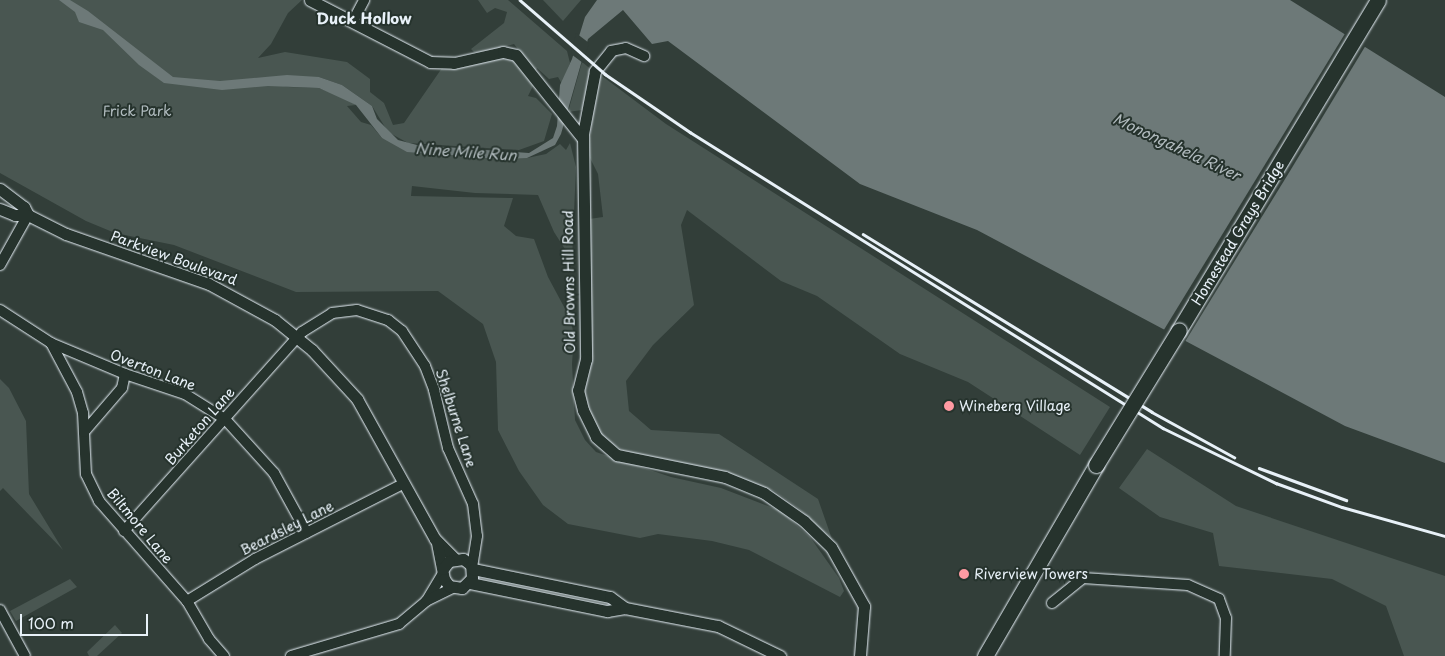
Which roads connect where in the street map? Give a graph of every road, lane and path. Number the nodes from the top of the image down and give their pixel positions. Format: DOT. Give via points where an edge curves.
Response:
graph roads {
  1 [pos="310,0"];
  2 [pos="364,0"];
  3 [pos="1378,0"];
  4 [pos="353,21"];
  5 [pos="611,51"];
  6 [pos="644,56"];
  7 [pos="580,135"];
  8 [pos="0,189"];
  9 [pos="0,209"];
  10 [pos="28,215"];
  11 [pos="0,265"];
  12 [pos="0,310"];
  13 [pos="297,338"];
  14 [pos="51,343"];
  15 [pos="125,374"];
  16 [pos="224,419"];
  17 [pos="84,432"];
  18 [pos="403,484"];
  19 [pos="124,531"];
  20 [pos="307,533"];
  21 [pos="435,539"];
  22 [pos="476,548"];
  23 [pos="458,559"];
  24 [pos="472,568"];
  25 [pos="443,571"];
  26 [pos="470,583"];
  27 [pos="453,588"];
  28 [pos="187,601"];
  29 [pos="426,601"];
  30 [pos="1052,603"];
  31 [pos="625,608"];
  32 [pos="0,610"];
  33 [pos="25,656"];
  34 [pos="224,656"];
  35 [pos="291,656"];
  36 [pos="780,656"];
  37 [pos="860,656"];
  38 [pos="985,656"];
  39 [pos="1225,656"];
  1 -- 4 [label="street"];
  2 -- 4 [label="street"];
  3 -- 38 [label="main road, Homestead Grays Bridge, bridge" via="1096,465"];
  4 -- 7 [label="street" via="430,62 454,63 510,52 523,62"];
  5 -- 6 [label="street, Old Browns Hill Road" via="626,48"];
  5 -- 7 [label="street, Old Browns Hill Road" via="595,71"];
  7 -- 37 [label="street, Old Browns Hill Road" via="586,359 578,390 596,437 617,455 638,462 725,477 764,493 804,520 831,547 864,606"];
  8 -- 10 [label="street, Parkview Boulevard" via="24,207"];
  9 -- 10 [label="street, Parkview Boulevard" via="15,215"];
  10 -- 11 [label="street"];
  10 -- 13 [label="street, Parkview Boulevard" via="110,251 209,284 275,320"];
  12 -- 14 [label="street, Overton Lane"];
  13 -- 16 [label="street, Burketon Lane"];
  13 -- 18 [label="street, Parkview Boulevard" via="357,399 389,452"];
  13 -- 22 [label="street, Shelburne Lane" via="319,318 345,310 371,312 402,331 425,366 448,448 473,504"];
  14 -- 15 [label="street, Overton Lane"];
  14 -- 17 [label="street, Biltmore Lane" via="77,392"];
  15 -- 16 [label="street, Overton Lane" via="185,394"];
  15 -- 17 [label="street" via="122,388"];
  16 -- 19 [label="street, Burketon Lane"];
  16 -- 20 [label="street, Overton Lane" via="274,473"];
  17 -- 19 [label="street, Biltmore Lane" via="86,474 98,502"];
  18 -- 20 [label="street, Beardsley Lane"];
  18 -- 21 [label="street, Parkview Boulevard"];
  19 -- 28 [label="street, Biltmore Lane"];
  20 -- 28 [label="street, Beardsley Lane" via="255,559"];
  21 -- 23 [label="street, Parkview Boulevard"];
  21 -- 25 [label="street, Parkview Boulevard"];
  22 -- 23 [label="street"];
  22 -- 24 [label="street, Shelburne Lane"];
  23 -- 24 [label="street, Parkview Boulevard"];
  23 -- 25 [label="street"];
  24 -- 26 [label="street"];
  24 -- 31 [label="street" via="610,597"];
  25 -- 27 [label="street, Parkview Boulevard" via="446,582"];
  25 -- 29 [label="street"];
  26 -- 27 [label="street" via="462,588"];
  26 -- 31 [label="street" via="607,611"];
  27 -- 29 [label="street"];
  28 -- 34 [label="street, Biltmore Lane" via="209,639"];
  29 -- 35 [label="street" via="399,624"];
  30 -- 39 [label="street" via="1083,578 1188,585 1219,599 1226,618"];
  31 -- 36 [label="street" via="718,626"];
  32 -- 33 [label="street"];
}
